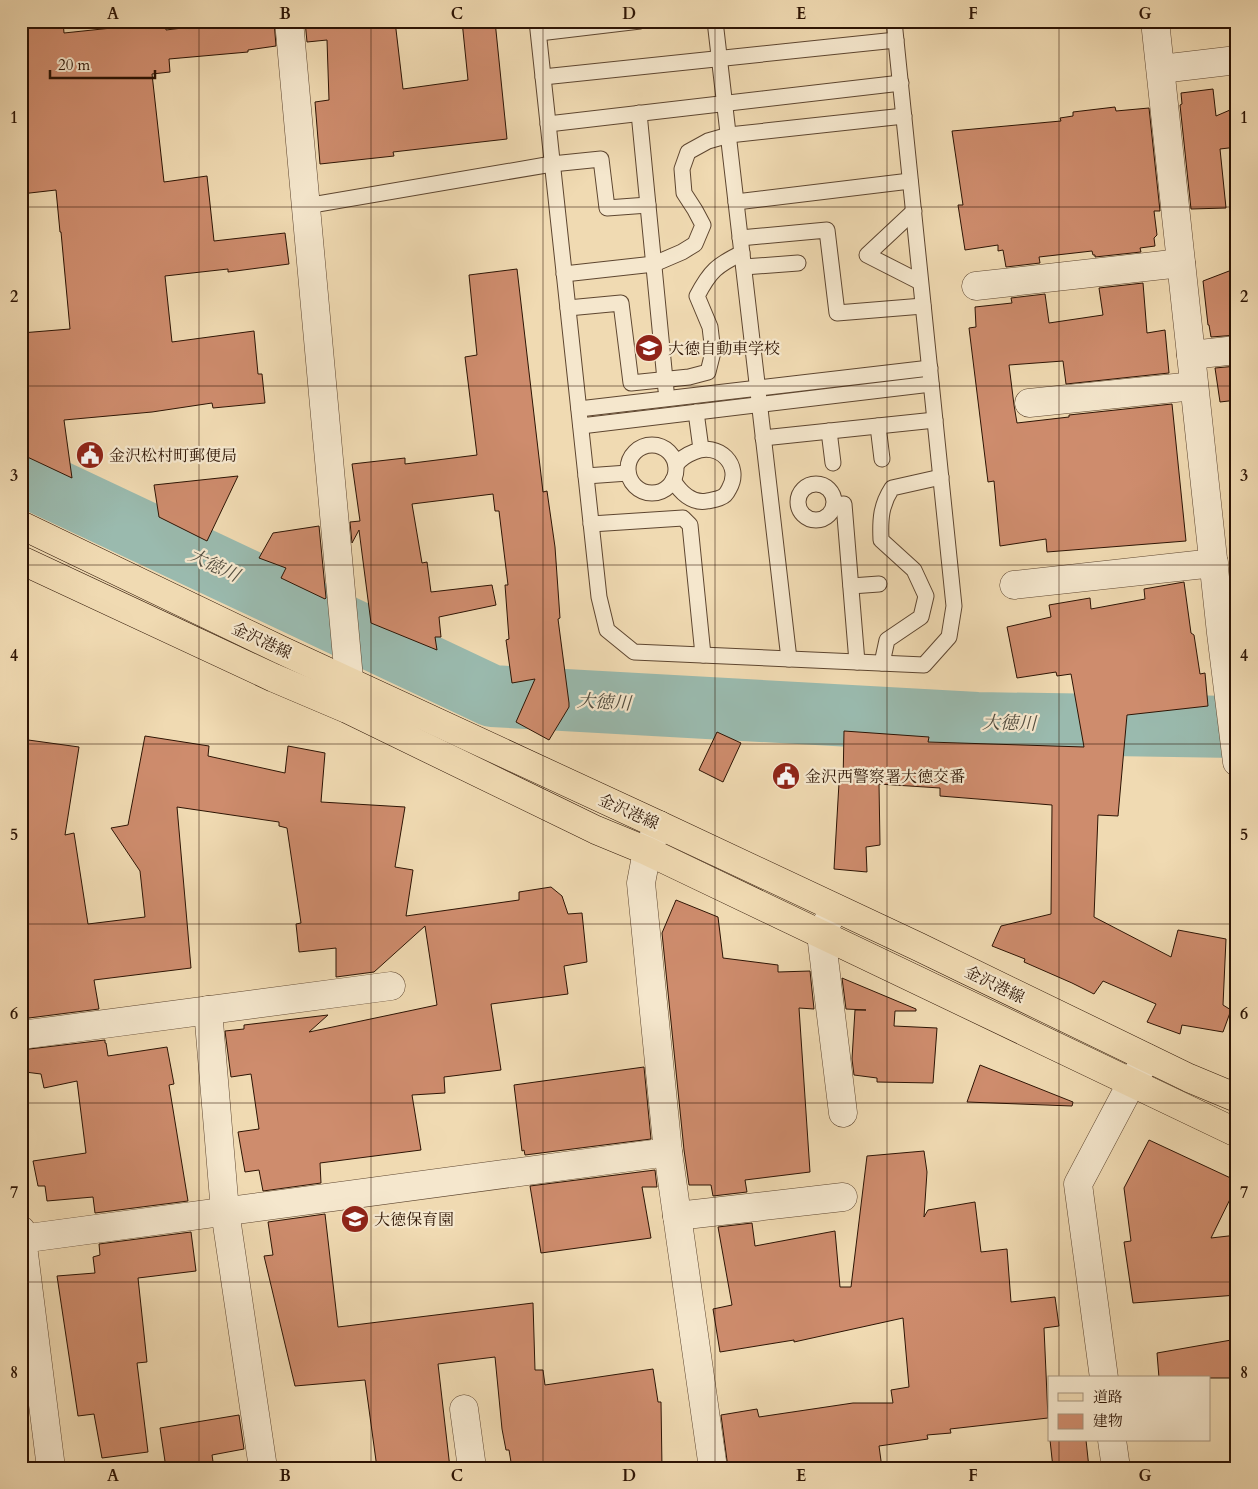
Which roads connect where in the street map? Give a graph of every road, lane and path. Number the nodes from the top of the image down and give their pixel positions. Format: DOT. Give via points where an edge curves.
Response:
graph roads {
  1 [pos="289,21"];
  2 [pos="640,21"];
  3 [pos="716,21"];
  4 [pos="894,21"];
  5 [pos="1156,21"];
  6 [pos="538,27"];
  7 [pos="896,40"];
  8 [pos="719,58"];
  9 [pos="1237,60"];
  10 [pos="1161,69"];
  11 [pos="543,77"];
  12 [pos="901,83"];
  13 [pos="725,104"];
  14 [pos="639,114"];
  15 [pos="904,116"];
  16 [pos="548,124"];
  17 [pos="729,135"];
  18 [pos="552,164"];
  19 [pos="910,181"];
  20 [pos="736,202"];
  21 [pos="648,205"];
  22 [pos="306,206"];
  23 [pos="914,211"];
  24 [pos="742,253"];
  25 [pos="798,263"];
  26 [pos="654,264"];
  27 [pos="1181,264"];
  28 [pos="564,274"];
  29 [pos="920,282"];
  30 [pos="976,286"];
  31 [pos="923,306"];
  32 [pos="568,308"];
  33 [pos="1237,350"];
  34 [pos="1191,355"];
  35 [pos="930,368"];
  36 [pos="665,380"];
  37 [pos="931,384"];
  38 [pos="1194,386"];
  39 [pos="758,388"];
  40 [pos="668,399"];
  41 [pos="1029,403"];
  42 [pos="760,405"];
  43 [pos="579,409"];
  44 [pos="696,412"];
  45 [pos="934,420"];
  46 [pos="581,426"];
  47 [pos="878,426"];
  48 [pos="829,431"];
  49 [pos="763,438"];
  50 [pos="701,449"];
  51 [pos="882,460"];
  52 [pos="833,463"];
  53 [pos="676,465"];
  54 [pos="628,473"];
  55 [pos="586,476"];
  56 [pos="941,477"];
  57 [pos="673,480"];
  58 [pos="701,502"];
  59 [pos="834,505"];
  60 [pos="591,524"];
  61 [pos="21,525"];
  62 [pos="690,525"];
  63 [pos="21,560"];
  64 [pos="1214,563"];
  65 [pos="879,584"];
  66 [pos="851,586"];
  67 [pos="1014,586"];
  68 [pos="703,655"];
  69 [pos="789,659"];
  70 [pos="857,662"];
  71 [pos="882,663"];
  72 [pos="349,680"];
  73 [pos="347,709"];
  74 [pos="1236,754"];
  75 [pos="659,825"];
  76 [pos="647,851"];
  77 [pos="835,908"];
  78 [pos="821,934"];
  79 [pos="391,986"];
  80 [pos="208,1010"];
  81 [pos="21,1035"];
  82 [pos="1148,1058"];
  83 [pos="1132,1082"];
  84 [pos="1237,1098"];
  85 [pos="843,1113"];
  86 [pos="1237,1133"];
  87 [pos="668,1152"];
  88 [pos="842,1197"];
  89 [pos="225,1211"];
  90 [pos="677,1216"];
  91 [pos="22,1236"];
  92 [pos="1104,1376"];
  93 [pos="464,1409"];
  94 [pos="1112,1442"];
  95 [pos="51,1468"];
  96 [pos="263,1468"];
  97 [pos="472,1468"];
  98 [pos="712,1468"];
  99 [pos="1116,1468"];
  1 -- 22 [label="street"];
  2 -- 6 [label="lane"];
  3 -- 8 [label="lane"];
  4 -- 7 [label="lane"];
  5 -- 10 [label="street"];
  6 -- 11 [label="lane"];
  7 -- 8 [label="lane"];
  7 -- 12 [label="lane"];
  8 -- 11 [label="lane"];
  8 -- 13 [label="lane"];
  9 -- 10 [label="street"];
  10 -- 27 [label="street"];
  11 -- 16 [label="lane"];
  12 -- 13 [label="lane"];
  12 -- 15 [label="lane"];
  13 -- 14 [label="lane"];
  13 -- 17 [label="lane"];
  14 -- 16 [label="lane"];
  14 -- 21 [label="lane"];
  15 -- 17 [label="lane"];
  15 -- 19 [label="lane"];
  16 -- 18 [label="lane"];
  17 -- 20 [label="lane"];
  17 -- 26 [label="lane" via="708,141 688,152 682,169 684,193 703,225 695,244"];
  18 -- 21 [label="lane" via="601,158 607,208"];
  18 -- 22 [label="lane"];
  18 -- 28 [label="lane"];
  19 -- 20 [label="lane"];
  19 -- 23 [label="lane"];
  20 -- 24 [label="lane"];
  21 -- 26 [label="lane"];
  22 -- 72 [label="street"];
  23 -- 29 [label="lane"];
  23 -- 29 [label="lane" via="867,255"];
  24 -- 25 [label="lane"];
  24 -- 31 [label="lane" via="827,230 837,313"];
  24 -- 36 [label="lane" via="723,262 706,278 696,296 710,327 713,352 708,372"];
  24 -- 39 [label="lane"];
  26 -- 28 [label="lane"];
  26 -- 36 [label="lane"];
  27 -- 30 [label="street"];
  27 -- 34 [label="street"];
  28 -- 32 [label="lane"];
  29 -- 31 [label="lane"];
  31 -- 35 [label="lane"];
  32 -- 36 [label="lane" via="621,303 631,383"];
  32 -- 43 [label="lane"];
  33 -- 34 [label="street"];
  34 -- 38 [label="street"];
  35 -- 37 [label="lane"];
  35 -- 39 [label="lane"];
  36 -- 40 [label="lane"];
  37 -- 42 [label="lane"];
  37 -- 45 [label="lane"];
  38 -- 41 [label="street"];
  38 -- 64 [label="street"];
  39 -- 40 [label="lane"];
  39 -- 42 [label="lane"];
  40 -- 43 [label="lane"];
  42 -- 44 [label="lane"];
  42 -- 49 [label="lane"];
  43 -- 46 [label="lane"];
  44 -- 46 [label="lane"];
  44 -- 50 [label="lane"];
  45 -- 47 [label="lane"];
  45 -- 56 [label="lane"];
  46 -- 55 [label="lane"];
  47 -- 48 [label="lane"];
  47 -- 51 [label="lane"];
  48 -- 49 [label="lane"];
  48 -- 52 [label="lane"];
  49 -- 69 [label="lane"];
  50 -- 53 [label="lane" via="682,457"];
  50 -- 58 [label="lane" via="722,453 732,466 733,481 725,496"];
  53 -- 54 [label="lane" via="662,447 645,445 632,454"];
  53 -- 57 [label="lane"];
  54 -- 55 [label="lane"];
  54 -- 57 [label="lane" via="632,484 646,493 662,491"];
  55 -- 60 [label="lane"];
  56 -- 71 [label="lane" via="954,606 950,637 924,665"];
  56 -- 71 [label="lane" via="892,488 884,500 881,540 914,570 926,596 922,617 887,640"];
  57 -- 58 [label="lane" via="686,496"];
  58 -- 62 [label="lane" via="699,515"];
  59 -- 66 [label="lane" via="844,504"];
  60 -- 62 [label="lane" via="683,518"];
  60 -- 68 [label="lane" via="599,597 607,630 634,652"];
  61 -- 72 [label="main road, 金沢港線"];
  62 -- 68 [label="lane"];
  63 -- 73 [label="main road, 金沢港線"];
  64 -- 67 [label="street"];
  64 -- 74 [label="street"];
  65 -- 66 [label="lane"];
  66 -- 70 [label="lane"];
  68 -- 69 [label="lane"];
  69 -- 70 [label="lane"];
  70 -- 71 [label="lane"];
  72 -- 73 [label="street"];
  72 -- 75 [label="main road, 金沢港線"];
  73 -- 76 [label="main road, 金沢港線" via="596,830"];
  75 -- 76 [label="street"];
  75 -- 77 [label="main road, 金沢港線"];
  76 -- 78 [label="main road, 金沢港線"];
  76 -- 87 [label="street" via="641,883"];
  77 -- 78 [label="street"];
  77 -- 82 [label="main road, 金沢港線"];
  78 -- 83 [label="main road, 金沢港線"];
  78 -- 85 [label="street"];
  79 -- 80 [label="street"];
  80 -- 81 [label="street"];
  80 -- 89 [label="street"];
  82 -- 83 [label="street"];
  82 -- 84 [label="main road, 金沢港線"];
  83 -- 86 [label="main road, 金沢港線"];
  83 -- 92 [label="street" via="1078,1184"];
  87 -- 89 [label="street"];
  87 -- 90 [label="street"];
  88 -- 90 [label="street"];
  89 -- 91 [label="street"];
  89 -- 96 [label="street"];
  90 -- 98 [label="street"];
  91 -- 95 [label="street"];
  93 -- 97 [label="street"];
  94 -- 99 [label="street"];
}
